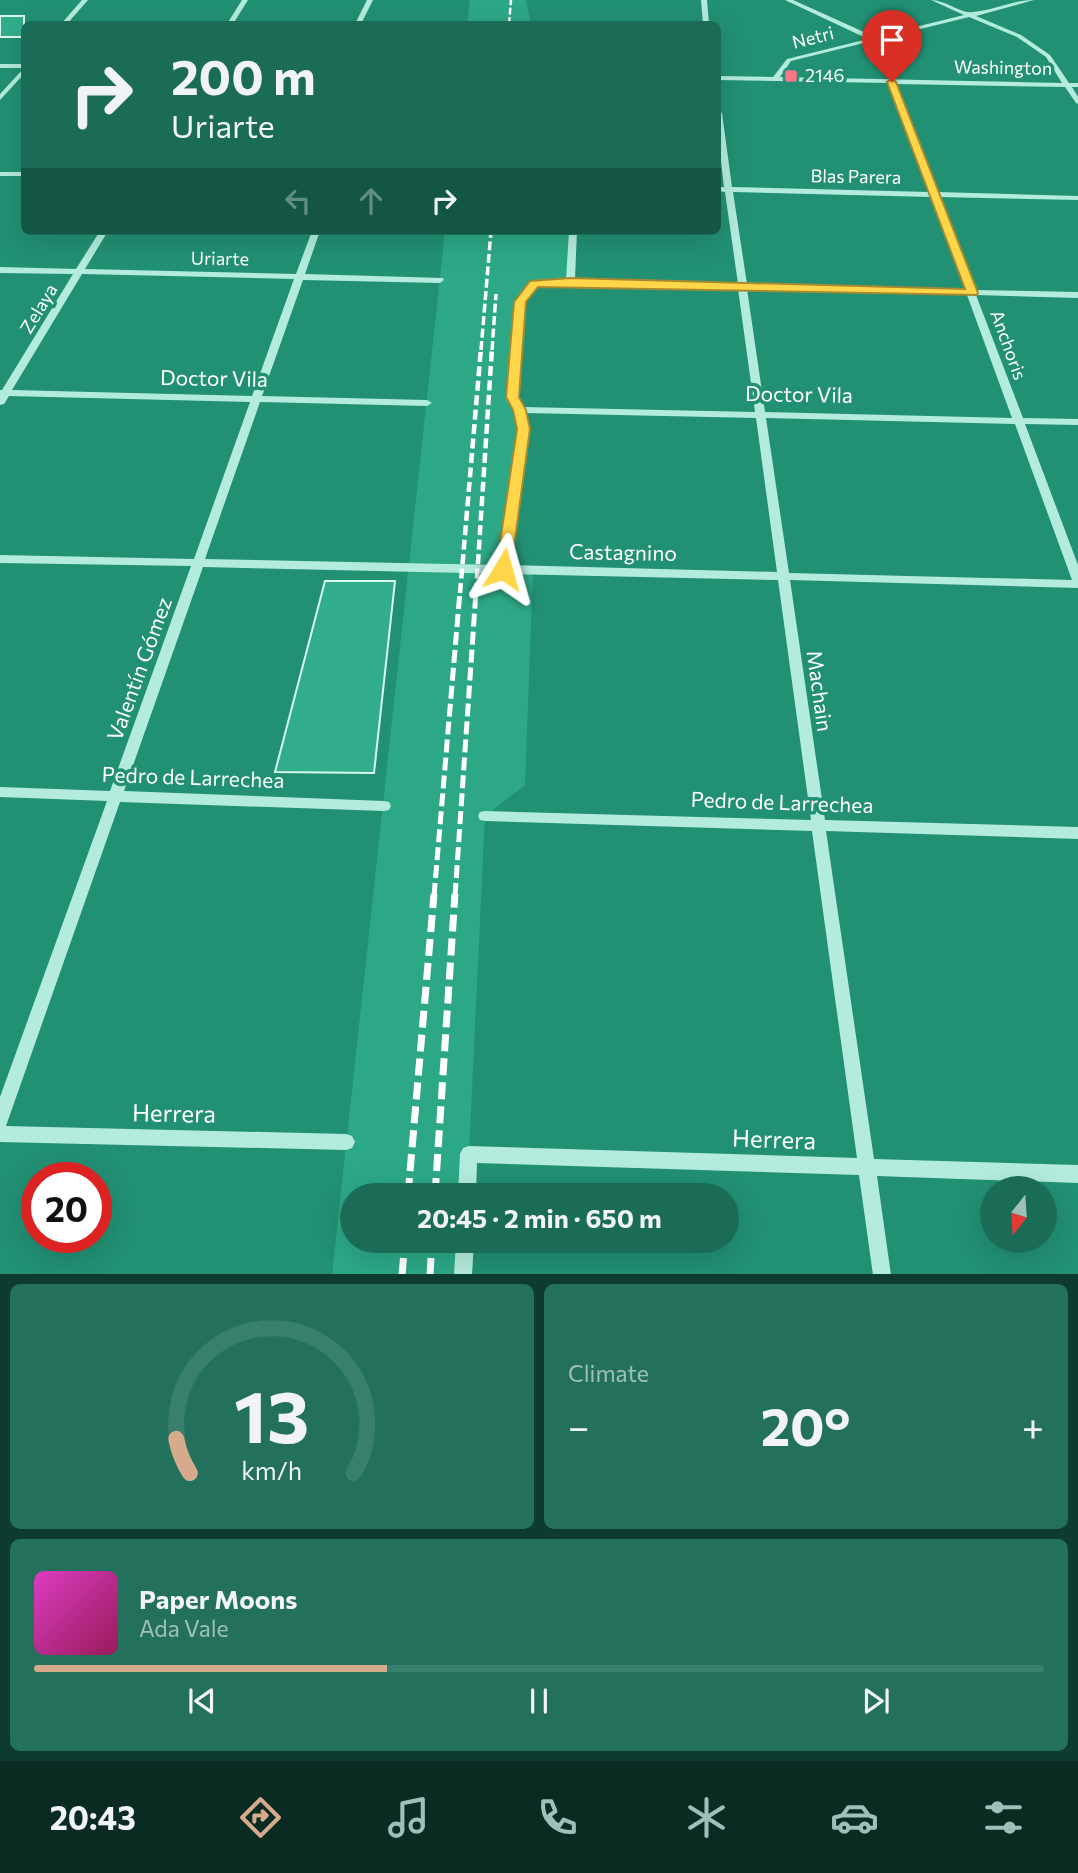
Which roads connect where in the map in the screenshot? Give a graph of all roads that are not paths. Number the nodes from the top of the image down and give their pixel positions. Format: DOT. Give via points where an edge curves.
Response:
graph roads {
  1 [pos="85,0"];
  2 [pos="245,0"];
  3 [pos="370,0"];
  4 [pos="704,0"];
  5 [pos="788,0"];
  6 [pos="934,0"];
  7 [pos="1031,0"];
  8 [pos="970,15"];
  9 [pos="67,21"];
  10 [pos="232,21"];
  11 [pos="360,21"];
  12 [pos="706,21"];
  13 [pos="873,39"];
  14 [pos="0,66"];
  15 [pos="21,68"];
  16 [pos="21,72"];
  17 [pos="721,78"];
  18 [pos="775,79"];
  19 [pos="892,82"];
  20 [pos="1068,85"];
  21 [pos="1078,85"];
  22 [pos="0,98"];
  23 [pos="1078,103"];
  24 [pos="721,159"];
  25 [pos="0,174"];
  26 [pos="21,174"];
  27 [pos="723,189"];
  28 [pos="935,194"];
  29 [pos="1078,198"];
  30 [pos="102,235"];
  31 [pos="315,235"];
  32 [pos="573,235"];
  33 [pos="0,270"];
  34 [pos="80,272"];
  35 [pos="300,277"];
  36 [pos="440,280"];
  37 [pos="570,282"];
  38 [pos="743,287"];
  39 [pos="973,293"];
  40 [pos="1078,295"];
  41 [pos="2,396"];
  42 [pos="256,399"];
  43 [pos="426,403"];
  44 [pos="520,410"];
  45 [pos="761,413"];
  46 [pos="1019,420"];
  47 [pos="1078,422"];
  48 [pos="0,559"];
  49 [pos="198,564"];
  50 [pos="503,569"];
  51 [pos="783,575"];
  52 [pos="1078,582"];
  53 [pos="0,792"];
  54 [pos="115,796"];
  55 [pos="384,806"];
  56 [pos="485,816"];
  57 [pos="819,825"];
  58 [pos="1078,833"];
  59 [pos="0,1121"];
  60 [pos="0,1134"];
  61 [pos="346,1142"];
  62 [pos="867,1168"];
  63 [pos="1078,1174"];
  64 [pos="468,1183"];
  65 [pos="464,1253"];
  66 [pos="463,1274"];
  67 [pos="882,1274"];
  1 -- 9 [label="street"];
  2 -- 10 [label="street"];
  3 -- 11 [label="street"];
  4 -- 12 [label="street"];
  5 -- 13 [label="street"];
  6 -- 8 [label="street"];
  7 -- 8 [label="street, Netri"];
  8 -- 13 [label="street, Netri"];
  8 -- 20 [label="street" via="1019,36 1048,56"];
  13 -- 18 [label="street, Netri" via="789,60"];
  14 -- 15 [label="street"];
  16 -- 22 [label="street"];
  17 -- 18 [label="street, Washington"];
  18 -- 19 [label="street, Washington"];
  19 -- 20 [label="street, Washington"];
  19 -- 28 [label="street, Anchoris"];
  20 -- 21 [label="street, Washington"];
  20 -- 23 [label="street"];
  24 -- 27 [label="street, Machain"];
  25 -- 26 [label="street"];
  27 -- 28 [label="street, Blas Parera"];
  27 -- 38 [label="street, Machain"];
  28 -- 29 [label="street, Blas Parera"];
  28 -- 39 [label="street, Anchoris"];
  30 -- 34 [label="street, Zelaya"];
  31 -- 35 [label="street, Valentín Gómez"];
  32 -- 37 [label="street"];
  33 -- 34 [label="street, Uriarte"];
  34 -- 35 [label="street, Uriarte"];
  34 -- 41 [label="street, Zelaya"];
  35 -- 36 [label="street, Uriarte"];
  35 -- 42 [label="street, Valentín Gómez"];
  37 -- 38 [label="street"];
  37 -- 44 [label="street" via="534,283 520,302 512,397"];
  38 -- 39 [label="street"];
  38 -- 45 [label="street, Machain"];
  39 -- 40 [label="street"];
  39 -- 46 [label="street, Anchoris"];
  41 -- 42 [label="street, Doctor Vila"];
  42 -- 43 [label="street, Doctor Vila"];
  42 -- 49 [label="street, Valentín Gómez"];
  44 -- 45 [label="street, Doctor Vila"];
  44 -- 50 [label="street" via="523,429"];
  45 -- 46 [label="street, Doctor Vila"];
  45 -- 51 [label="street, Machain"];
  46 -- 47 [label="street, Doctor Vila"];
  46 -- 52 [label="street, Anchoris"];
  48 -- 49 [label="street, Castagnino"];
  49 -- 50 [label="street, Castagnino"];
  49 -- 54 [label="street, Valentín Gómez"];
  50 -- 51 [label="street, Castagnino"];
  51 -- 52 [label="street, Castagnino"];
  51 -- 57 [label="street, Machain"];
  53 -- 54 [label="street, Pedro de Larrechea"];
  54 -- 55 [label="street, Pedro de Larrechea"];
  54 -- 59 [label="street, Valentín Gómez"];
  56 -- 57 [label="street, Pedro de Larrechea"];
  57 -- 58 [label="street, Pedro de Larrechea"];
  57 -- 62 [label="street, Machain"];
  60 -- 61 [label="street, Herrera"];
  62 -- 63 [label="street, Herrera"];
  62 -- 64 [label="street, Herrera" via="469,1154"];
  62 -- 67 [label="street, Machain"];
  65 -- 66 [label="street"];
}
